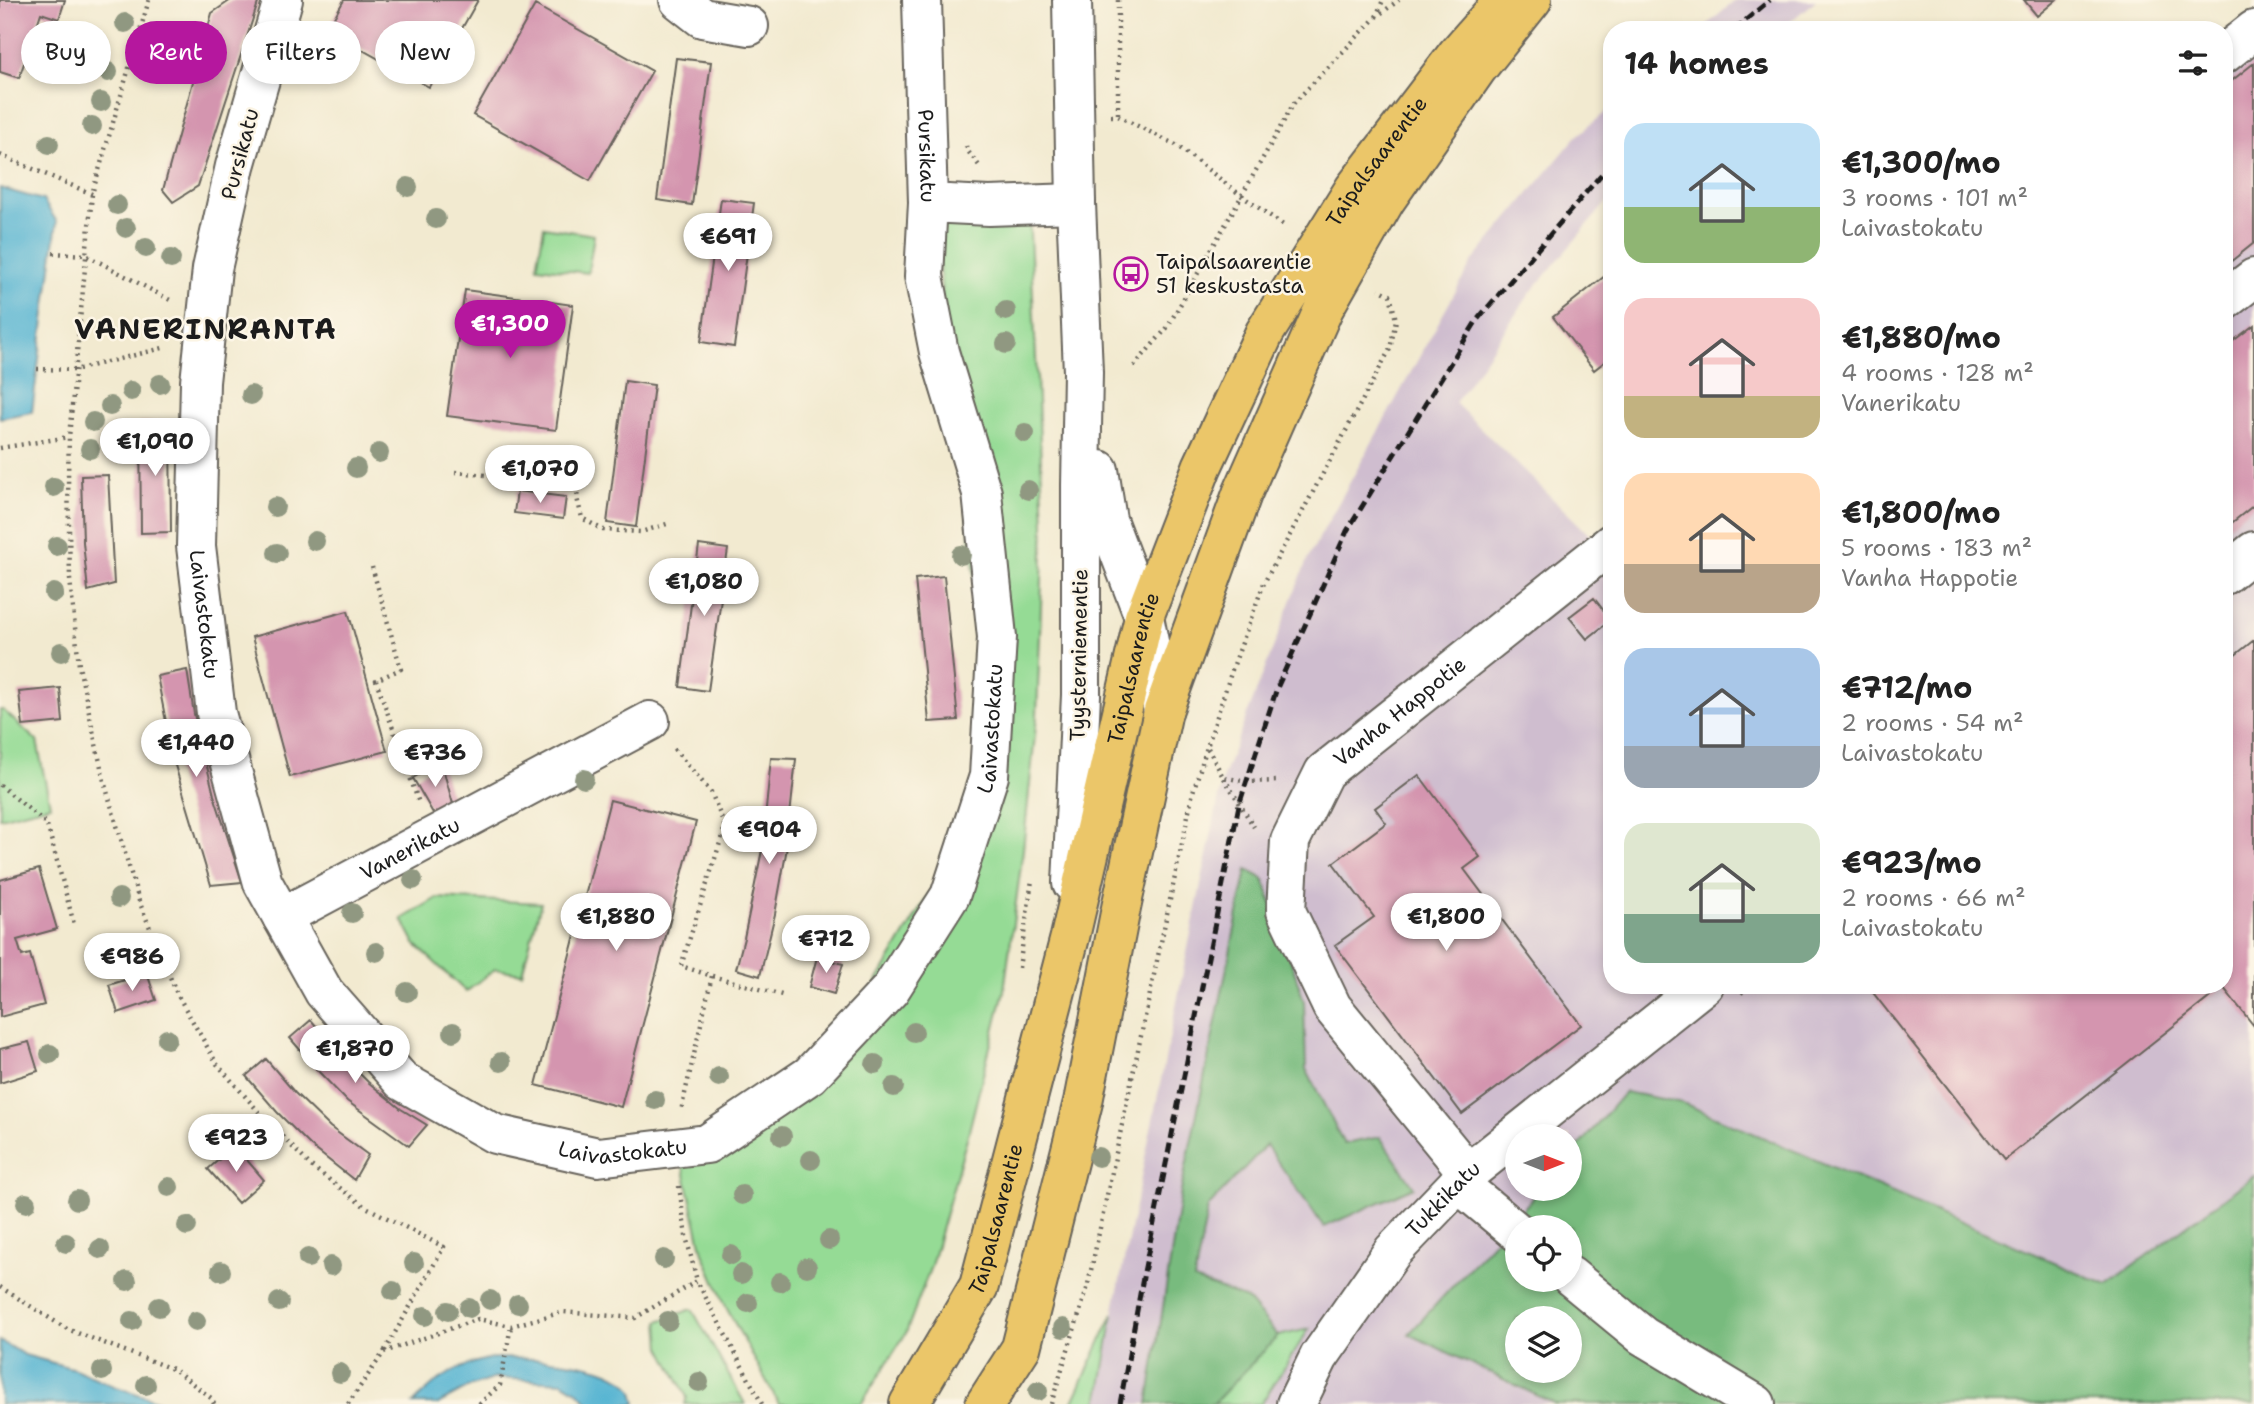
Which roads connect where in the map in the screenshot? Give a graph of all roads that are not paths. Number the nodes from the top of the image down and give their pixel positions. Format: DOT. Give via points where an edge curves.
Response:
graph roads {
  1 [pos="283,0"];
  2 [pos="679,0"];
  3 [pos="922,0"];
  4 [pos="1072,0"];
  5 [pos="1504,0"];
  6 [pos="1532,0"];
  7 [pos="749,26"];
  8 [pos="2254,30"];
  9 [pos="2233,47"];
  10 [pos="928,203"];
  11 [pos="1076,203"];
  12 [pos="212,269"];
  13 [pos="2254,278"];
  14 [pos="2233,294"];
  15 [pos="1083,372"];
  16 [pos="1603,550"];
  17 [pos="2254,551"];
  18 [pos="2233,568"];
  19 [pos="1144,617"];
  20 [pos="1163,711"];
  21 [pos="650,720"];
  22 [pos="282,917"];
  23 [pos="1070,937"];
  24 [pos="1693,994"];
  25 [pos="1463,1178"];
  26 [pos="1505,1220"];
  27 [pos="1582,1286"];
  28 [pos="909,1404"];
  29 [pos="985,1404"];
  30 [pos="1296,1404"];
  31 [pos="1756,1404"];
  1 -- 12 [label="street, Pursikatu" via="235,166"];
  2 -- 7 [label="street" via="702,18"];
  3 -- 10 [label="street, Pursikatu"];
  4 -- 11 [label="street, Tyysterniementie"];
  5 -- 19 [label="main road, Taipalsaarentie" via="1354,189 1265,332 1202,467"];
  6 -- 20 [label="main road, Taipalsaarentie" via="1477,69 1385,201 1324,307 1242,494"];
  8 -- 9 [label="street"];
  10 -- 11 [label="street, Pursikatu"];
  10 -- 22 [label="street, Laivastokatu" via="924,276 939,352 982,493 997,637 989,776 950,896 890,990 810,1075 707,1144 678,1134 598,1157 495,1134 402,1081 324,992"];
  11 -- 15 [label="street, Tyysterniementie"];
  12 -- 22 [label="street, Laivastokatu" via="200,382 196,546 216,713 263,883"];
  13 -- 14 [label="street"];
  15 -- 19 [label="street, Tyysterniementie" via="1107,520"];
  15 -- 23 [label="street, Tyysterniementie" via="1081,695"];
  16 -- 25 [label="street, Vanha Happotie" via="1324,772 1290,842 1286,911 1332,1007"];
  17 -- 18 [label="street"];
  19 -- 20 [label="street, Tyysterniementie"];
  19 -- 23 [label="main road, Taipalsaarentie"];
  20 -- 29 [label="main road, Taipalsaarentie" via="1083,1102 1021,1349"];
  21 -- 22 [label="street, Vanerikatu"];
  23 -- 28 [label="main road, Taipalsaarentie" via="979,1286"];
  24 -- 25 [label="street, Tukkikatu"];
  25 -- 26 [label="street, Vanha Happotie"];
  25 -- 30 [label="street, Tukkikatu" via="1393,1251 1319,1357"];
  27 -- 31 [label="street" via="1643,1336"];
}
